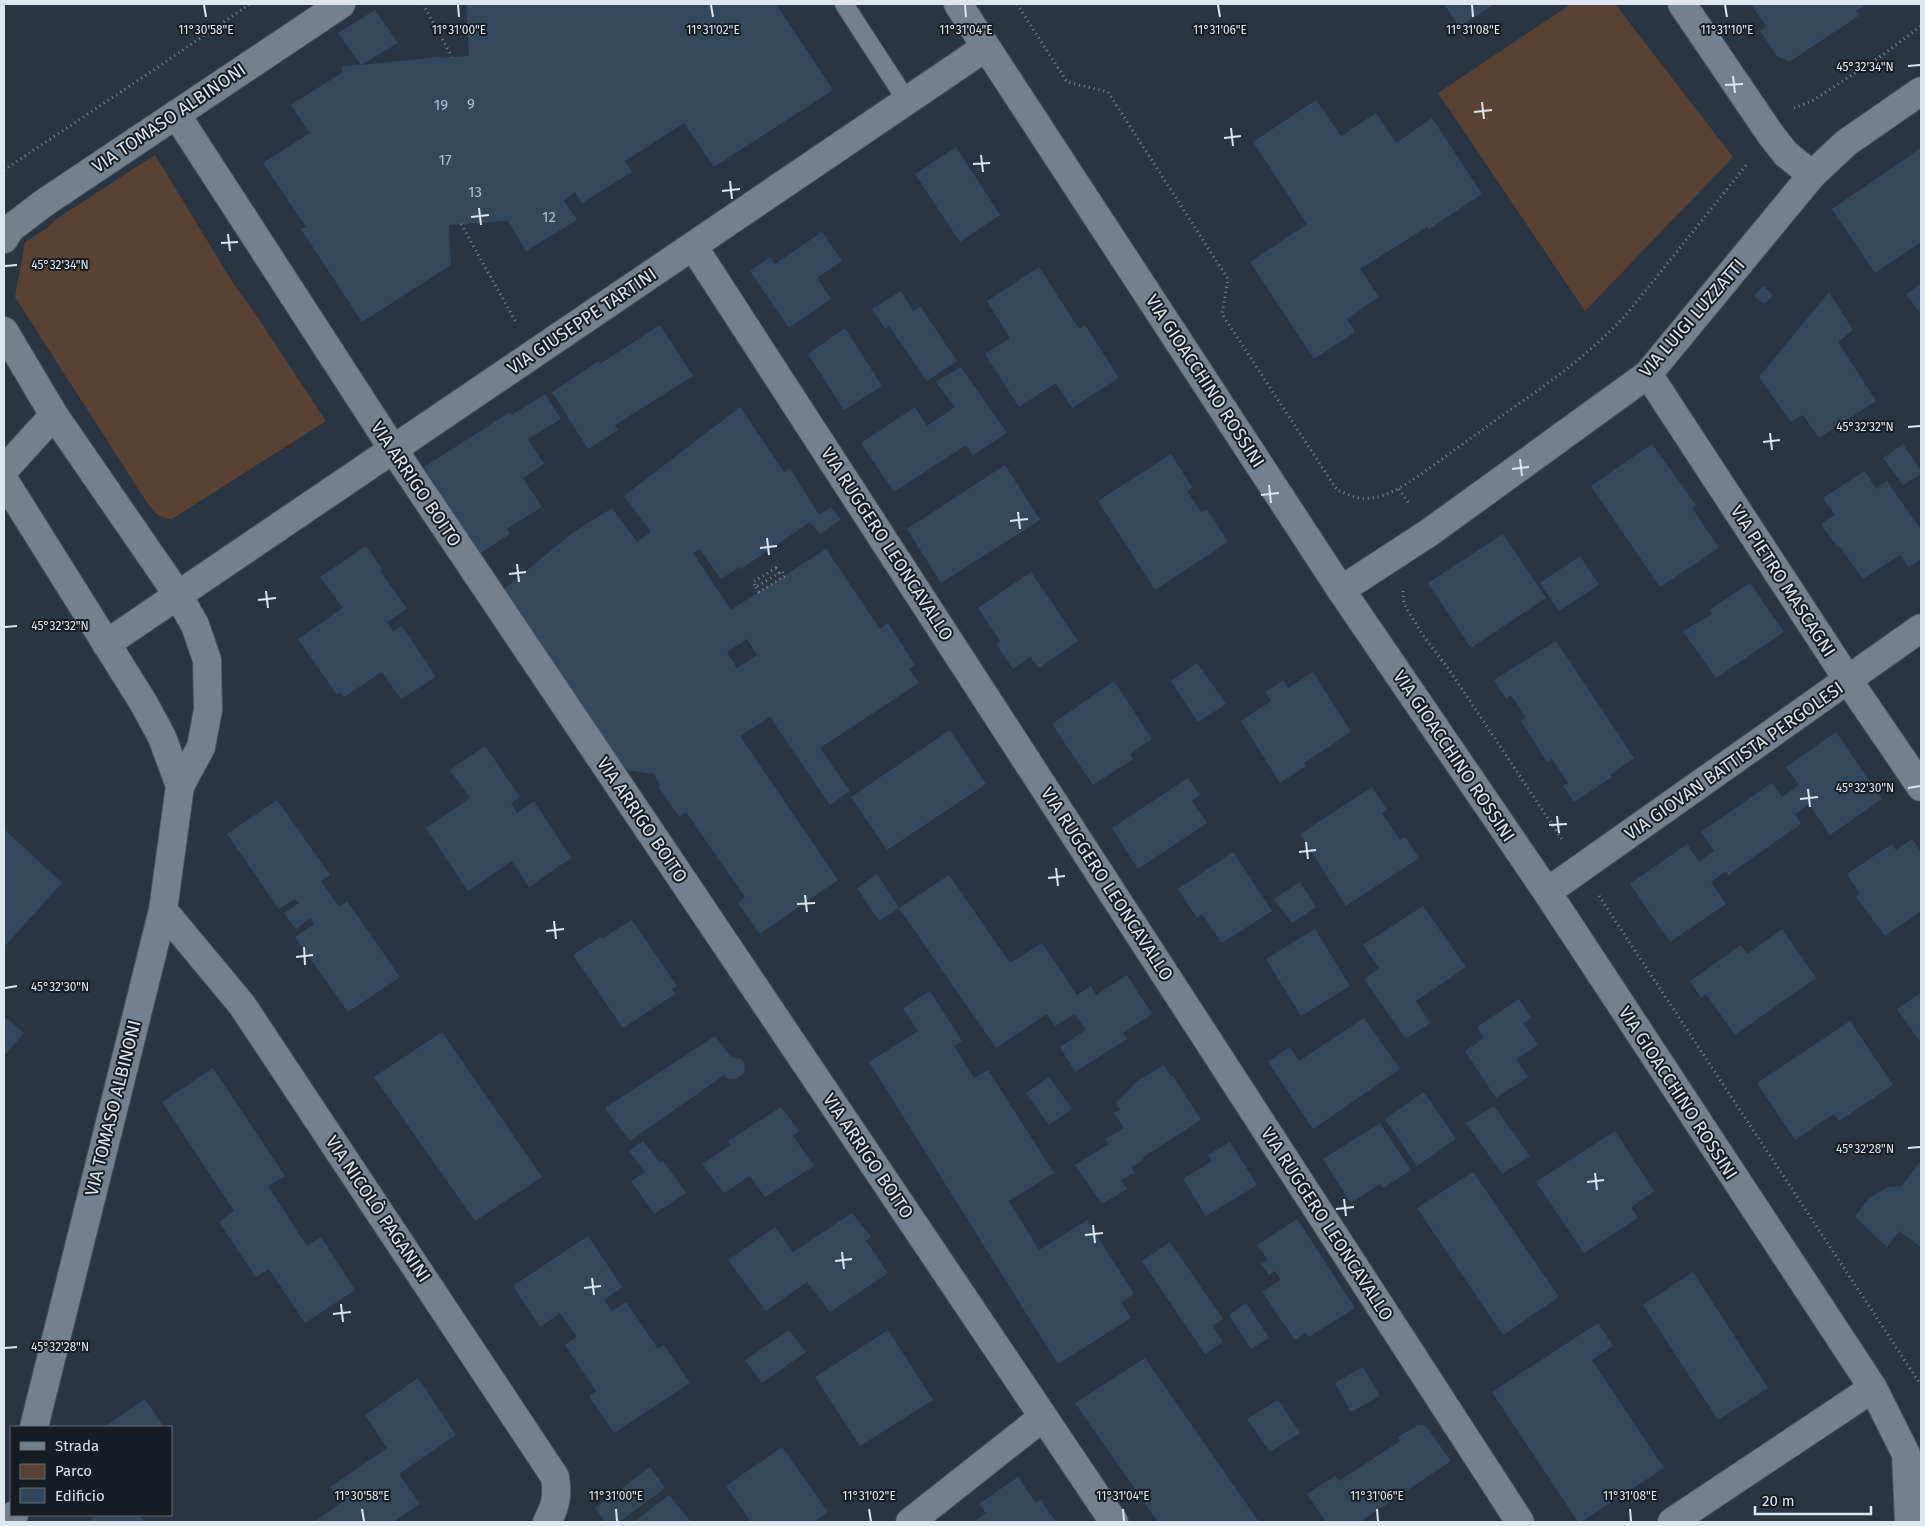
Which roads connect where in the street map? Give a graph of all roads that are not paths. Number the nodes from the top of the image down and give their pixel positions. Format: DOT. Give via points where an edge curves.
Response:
graph roads {
  1 [pos="341,4"];
  2 [pos="844,4"];
  3 [pos="958,4"];
  4 [pos="1682,4"];
  5 [pos="986,47"];
  6 [pos="1921,91"];
  7 [pos="907,101"];
  8 [pos="176,114"];
  9 [pos="1812,175"];
  10 [pos="4,239"];
  11 [pos="693,246"];
  12 [pos="4,331"];
  13 [pos="1648,374"];
  14 [pos="54,415"];
  15 [pos="393,449"];
  16 [pos="4,470"];
  17 [pos="4,480"];
  18 [pos="1341,590"];
  19 [pos="178,595"];
  20 [pos="1921,628"];
  21 [pos="106,644"];
  22 [pos="1848,680"];
  23 [pos="180,786"];
  24 [pos="1921,786"];
  25 [pos="1547,892"];
  26 [pos="163,910"];
  27 [pos="1873,1388"];
  28 [pos="1043,1417"];
  29 [pos="34,1426"];
  30 [pos="547,1522"];
  31 [pos="910,1522"];
  32 [pos="1114,1522"];
  33 [pos="1520,1522"];
  34 [pos="1672,1522"];
  35 [pos="1909,1522"];
  1 -- 8 [label="street, VIA TOMASO ALBINONI"];
  2 -- 7 [label="lane"];
  3 -- 5 [label="street, VIA GIOACCHINO ROSSINI"];
  4 -- 9 [label="street" via="1771,135 1786,154"];
  5 -- 7 [label="street, VIA GIUSEPPE TARTINI"];
  5 -- 18 [label="street, VIA GIOACCHINO ROSSINI"];
  6 -- 9 [label="street, VIA LUIGI LUZZATTI" via="1846,143"];
  7 -- 11 [label="street, VIA GIUSEPPE TARTINI"];
  8 -- 10 [label="street, VIA TOMASO ALBINONI" via="44,203 11,228"];
  8 -- 15 [label="street, VIA ARRIGO BOITO"];
  9 -- 13 [label="street, VIA LUIGI LUZZATTI"];
  11 -- 15 [label="street, VIA GIUSEPPE TARTINI"];
  11 -- 33 [label="street, VIA RUGGERO LEONCAVALLO"];
  12 -- 14 [label="street, VIA TOMASO ALBINONI"];
  13 -- 18 [label="street, VIA LUIGI LUZZATTI" via="1430,532"];
  13 -- 22 [label="street, VIA PIETRO MASCAGNI"];
  14 -- 16 [label="street"];
  14 -- 19 [label="street, VIA TOMASO ALBINONI"];
  15 -- 19 [label="street, VIA GIUSEPPE TARTINI"];
  15 -- 28 [label="street, VIA ARRIGO BOITO"];
  17 -- 21 [label="street, VIA TOMASO ALBINONI"];
  18 -- 25 [label="street, VIA GIOACCHINO ROSSINI"];
  19 -- 21 [label="street"];
  19 -- 23 [label="street, VIA TOMASO ALBINONI" via="195,625 208,660 208,710 201,747"];
  20 -- 22 [label="street, VIA GIOVAN BATTISTA PERGOLESI"];
  21 -- 23 [label="street, VIA TOMASO ALBINONI" via="162,737"];
  22 -- 24 [label="street, VIA PIETRO MASCAGNI"];
  22 -- 25 [label="street, VIA GIOVAN BATTISTA PERGOLESI"];
  23 -- 26 [label="street, VIA TOMASO ALBINONI"];
  25 -- 27 [label="street, VIA GIOACCHINO ROSSINI"];
  26 -- 29 [label="street, VIA TOMASO ALBINONI"];
  26 -- 30 [label="street, VIA NICOLÒ PAGANINI" via="242,1005 555,1477 558,1493"];
  27 -- 34 [label="street"];
  27 -- 35 [label="street, VIA GIOACCHINO ROSSINI" via="1906,1454"];
  28 -- 31 [label="street"];
  28 -- 32 [label="street, VIA ARRIGO BOITO"];
}
